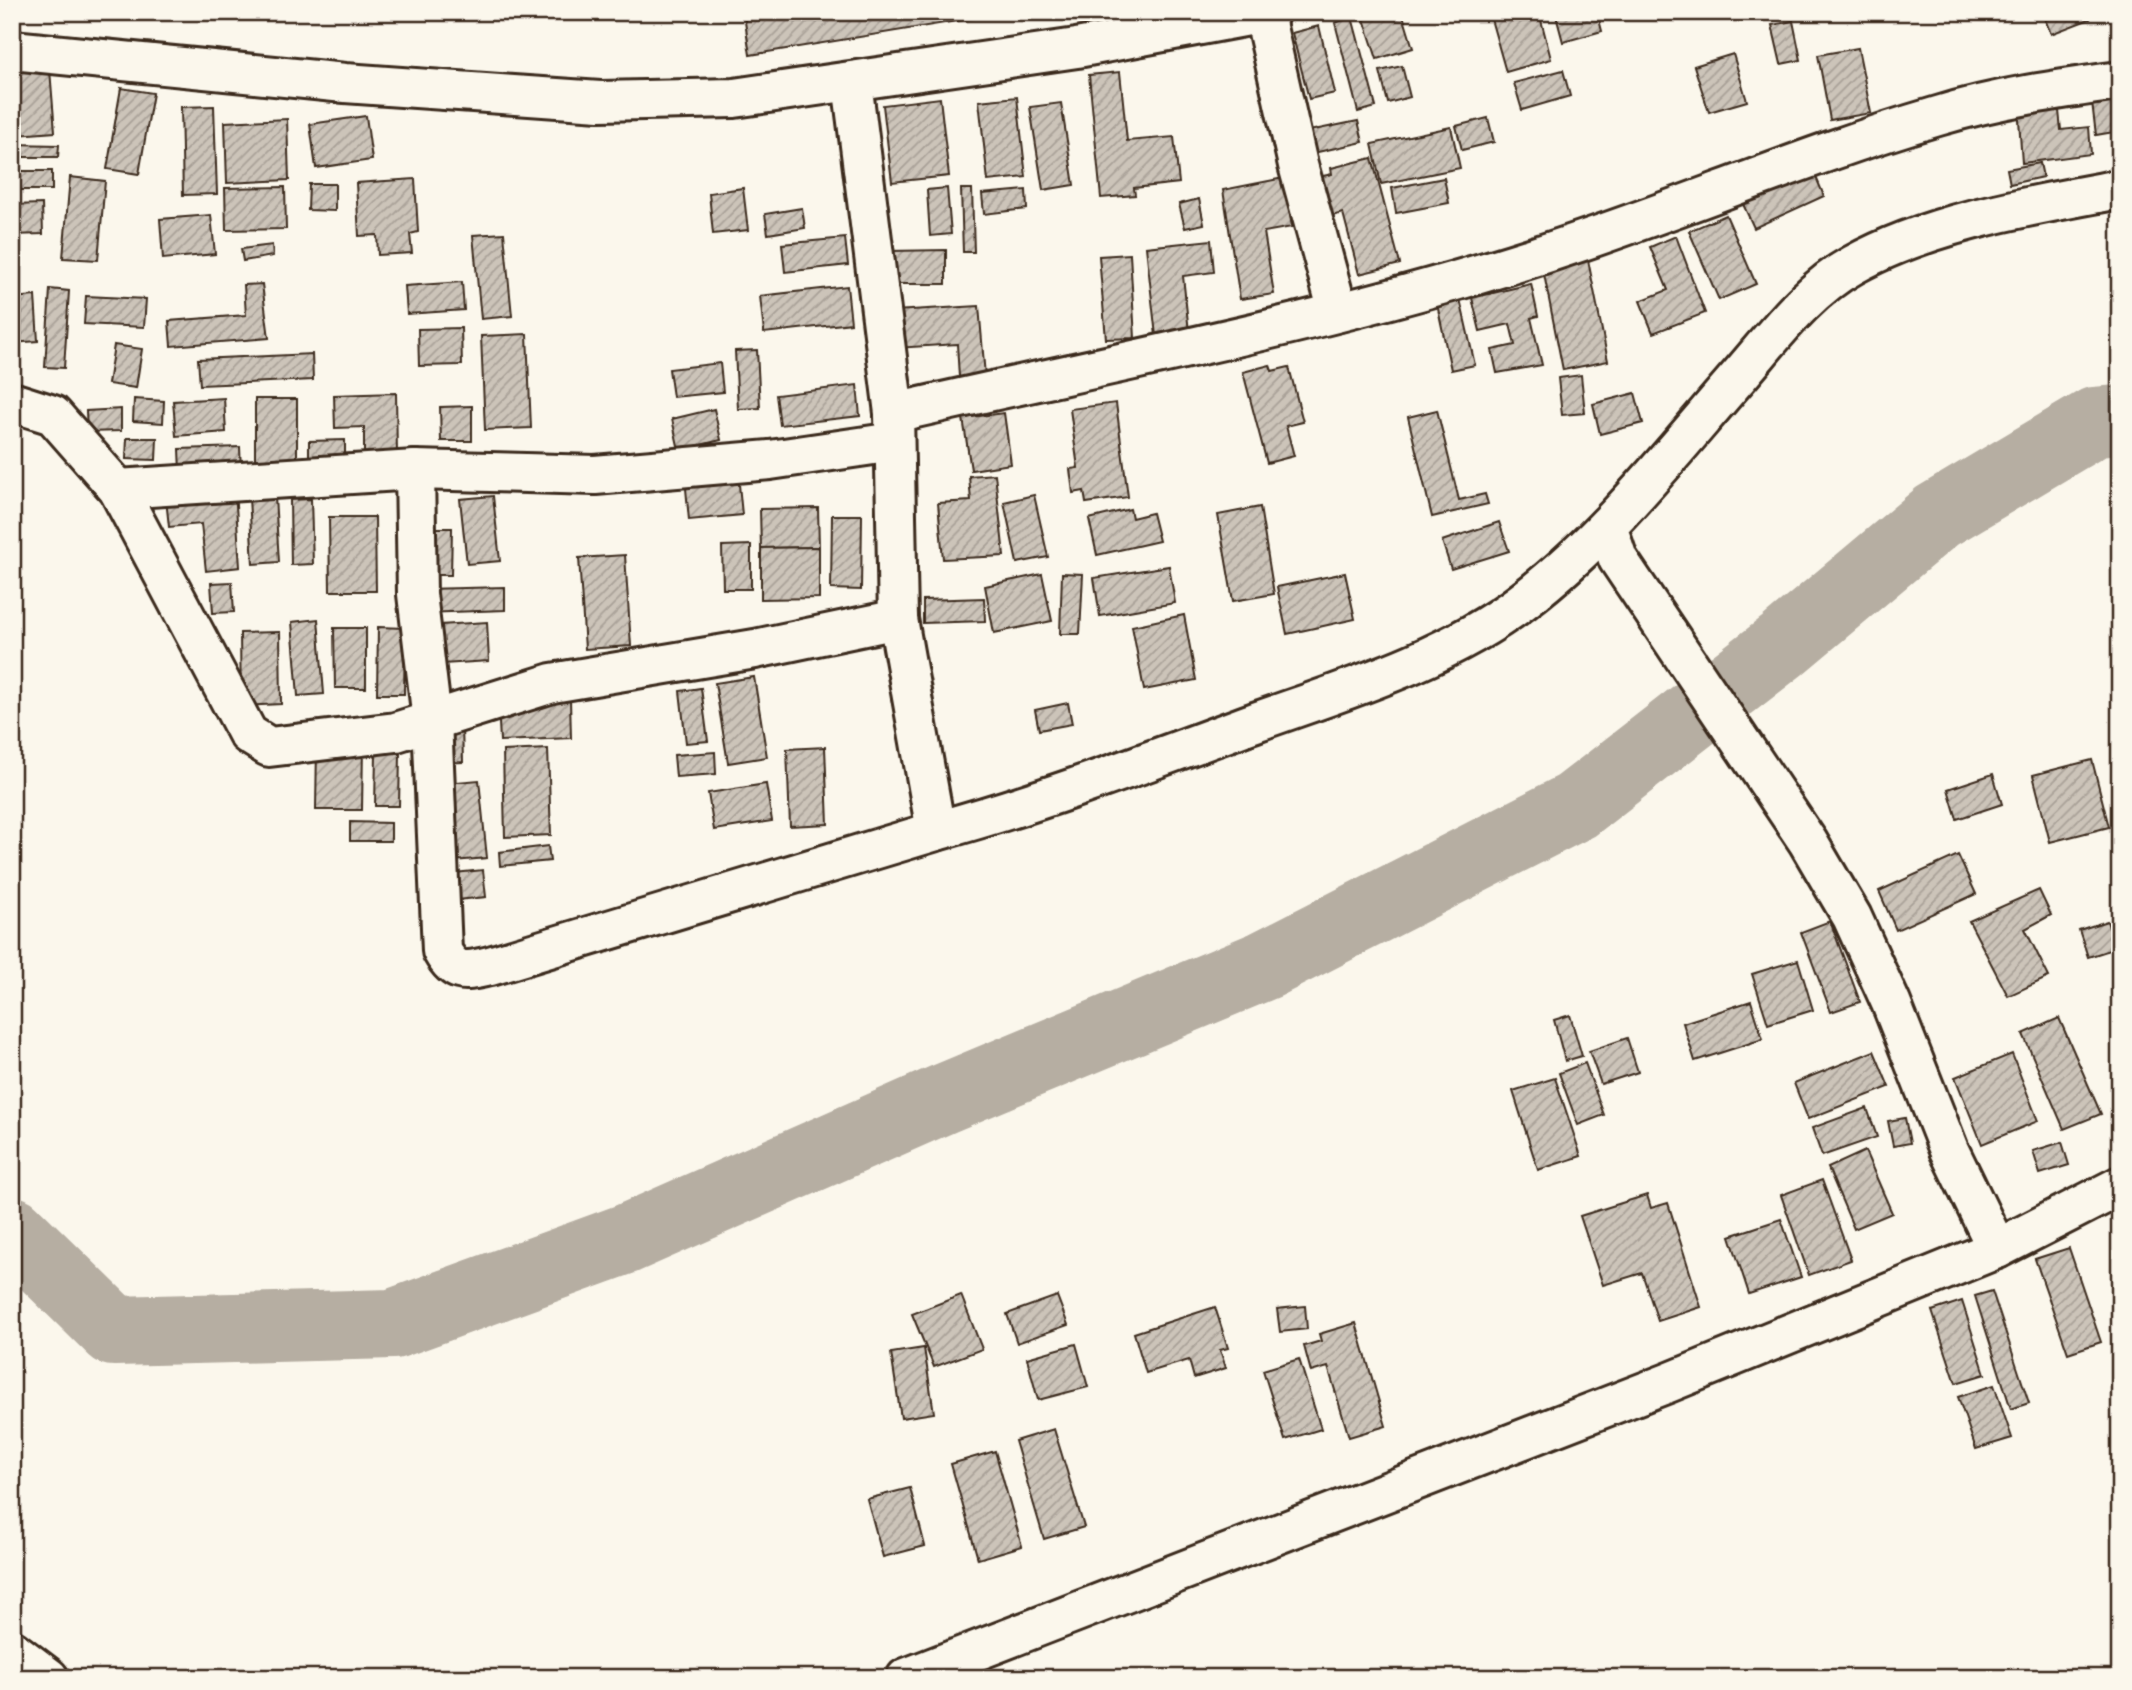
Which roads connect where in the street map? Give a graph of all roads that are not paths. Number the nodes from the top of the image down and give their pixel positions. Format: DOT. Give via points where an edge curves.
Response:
graph roads {
  1 [pos="1267,13"];
  2 [pos="12,50"];
  3 [pos="2120,81"];
  4 [pos="852,82"];
  5 [pos="2120,189"];
  6 [pos="1338,312"];
  7 [pos="12,402"];
  8 [pos="894,427"];
  9 [pos="415,470"];
  10 [pos="118,489"];
  11 [pos="1613,542"];
  12 [pos="898,619"];
  13 [pos="432,720"];
  14 [pos="936,831"];
  15 [pos="2120,1186"];
  16 [pos="1997,1249"];
  17 [pos="12,1650"];
  18 [pos="49,1678"];
  19 [pos="906,1678"];
  1 -- 4 [label="street"];
  1 -- 6 [label="street" via="1298,165"];
  2 -- 4 [label="street" via="345,83 600,101 734,98"];
  3 -- 6 [label="street" via="2064,88 1941,115 1836,148 1733,189 1532,258"];
  4 -- 8 [label="street"];
  5 -- 11 [label="street" via="1950,228 1886,249 1840,273 1791,317"];
  6 -- 8 [label="street"];
  7 -- 10 [label="street" via="53,415"];
  8 -- 9 [label="street" via="770,460 594,475"];
  8 -- 12 [label="street"];
  9 -- 10 [label="street"];
  9 -- 13 [label="street" via="417,594"];
  10 -- 13 [label="street" via="253,739 270,747 396,732"];
  11 -- 14 [label="street" via="1568,565 1521,603 1450,647 1022,807"];
  11 -- 16 [label="street" via="1852,916 1949,1150"];
  12 -- 13 [label="street" via="552,683"];
  12 -- 14 [label="street"];
  13 -- 14 [label="street" via="442,951 450,965 463,971"];
  15 -- 16 [label="street"];
  16 -- 19 [label="street"];
  17 -- 18 [label="street"];
}
